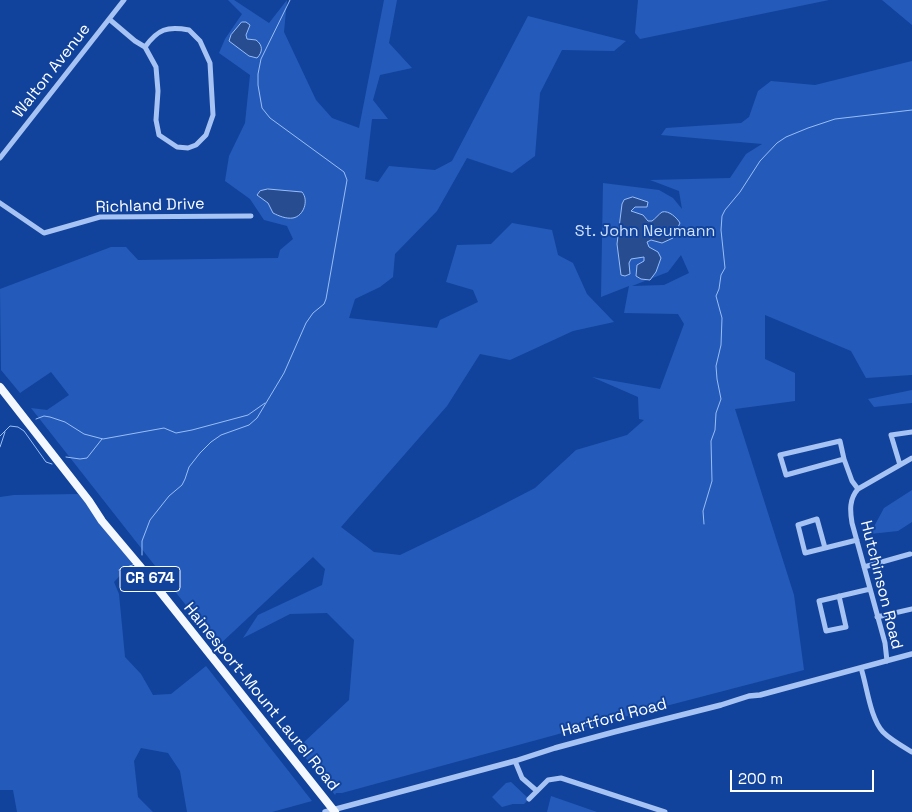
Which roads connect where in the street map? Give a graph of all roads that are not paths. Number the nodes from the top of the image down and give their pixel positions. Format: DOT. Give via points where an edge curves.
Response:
graph roads {
  1 [pos="124,0"];
  2 [pos="109,19"];
  3 [pos="145,47"];
  4 [pos="0,158"];
  5 [pos="0,203"];
  6 [pos="250,216"];
  7 [pos="0,387"];
  8 [pos="912,432"];
  9 [pos="912,458"];
  10 [pos="844,459"];
  11 [pos="900,465"];
  12 [pos="858,489"];
  13 [pos="857,540"];
  14 [pos="825,548"];
  15 [pos="910,554"];
  16 [pos="864,567"];
  17 [pos="870,588"];
  18 [pos="839,596"];
  19 [pos="912,609"];
  20 [pos="877,617"];
  21 [pos="912,654"];
  22 [pos="887,661"];
  23 [pos="861,668"];
  24 [pos="912,752"];
  25 [pos="516,761"];
  26 [pos="537,791"];
  27 [pos="529,799"];
  28 [pos="334,811"];
  29 [pos="325,812"];
  30 [pos="665,812"];
  1 -- 2 [label="street, Walton Avenue"];
  2 -- 3 [label="street"];
  2 -- 4 [label="street, Walton Avenue"];
  3 -- 3 [label="street" via="156,67 159,136 176,147 196,145 206,135 213,115 210,63 200,41 189,30 171,28 155,35"];
  5 -- 6 [label="street, Richland Drive" via="44,232 100,217"];
  7 -- 28 [label="main road, Hainesport-Mount Laurel Road / CR 674" via="102,521"];
  8 -- 11 [label="street" via="891,435"];
  9 -- 11 [label="street"];
  10 -- 10 [label="street" via="840,441 780,455 786,475"];
  10 -- 12 [label="street"];
  11 -- 12 [label="street"];
  12 -- 13 [label="street, Hutchinson Road" via="850,507"];
  13 -- 14 [label="street"];
  13 -- 16 [label="street, Hutchinson Road"];
  14 -- 14 [label="street" via="805,553 798,525 817,519"];
  15 -- 16 [label="street"];
  16 -- 17 [label="street, Hutchinson Road"];
  17 -- 18 [label="street"];
  17 -- 20 [label="street, Hutchinson Road"];
  18 -- 18 [label="street" via="819,601 826,631 846,627"];
  19 -- 20 [label="street"];
  20 -- 22 [label="street, Hutchinson Road"];
  21 -- 22 [label="street, Hartford Road"];
  22 -- 23 [label="street, Hartford Road"];
  23 -- 24 [label="street" via="880,728"];
  23 -- 25 [label="street, Hartford Road" via="624,729"];
  25 -- 26 [label="street" via="522,778"];
  25 -- 28 [label="street, Hartford Road"];
  26 -- 27 [label="street"];
  26 -- 30 [label="street" via="548,780 561,778"];
  28 -- 29 [label="street, Hartford Road"];
}
